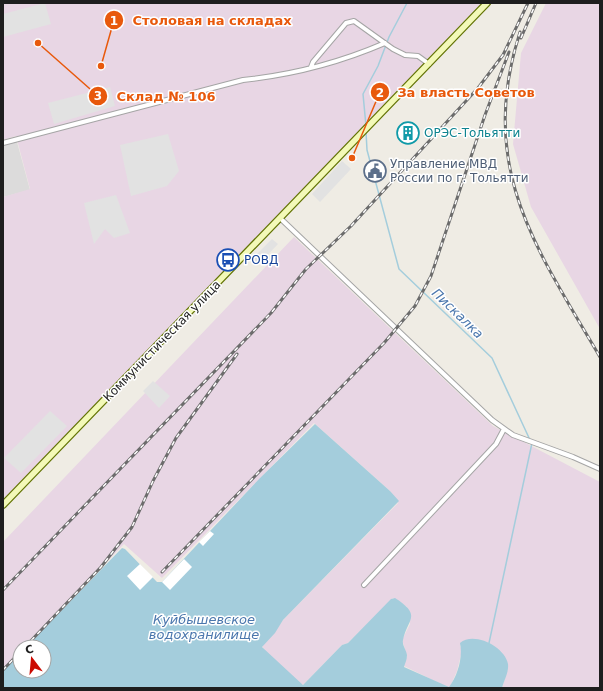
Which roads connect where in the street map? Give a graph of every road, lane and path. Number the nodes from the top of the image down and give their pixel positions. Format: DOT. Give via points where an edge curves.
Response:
graph roads {
  1 [pos="487,3"];
  2 [pos="385,43"];
  3 [pos="430,64"];
  4 [pos="311,67"];
  5 [pos="3,143"];
  6 [pos="280,218"];
  7 [pos="504,429"];
  8 [pos="600,469"];
  9 [pos="3,505"];
  10 [pos="364,585"];
  1 -- 3 [label="main road, Коммунистическая улица"];
  2 -- 3 [label="street" via="405,55 418,56"];
  2 -- 4 [label="street"];
  2 -- 4 [label="street" via="354,21 346,24"];
  3 -- 6 [label="main road, Коммунистическая улица"];
  4 -- 5 [label="street" via="283,75 243,80"];
  6 -- 7 [label="street"];
  6 -- 9 [label="main road, Коммунистическая улица"];
  7 -- 8 [label="street" via="513,436 560,451"];
  7 -- 10 [label="street" via="496,444"];
}
